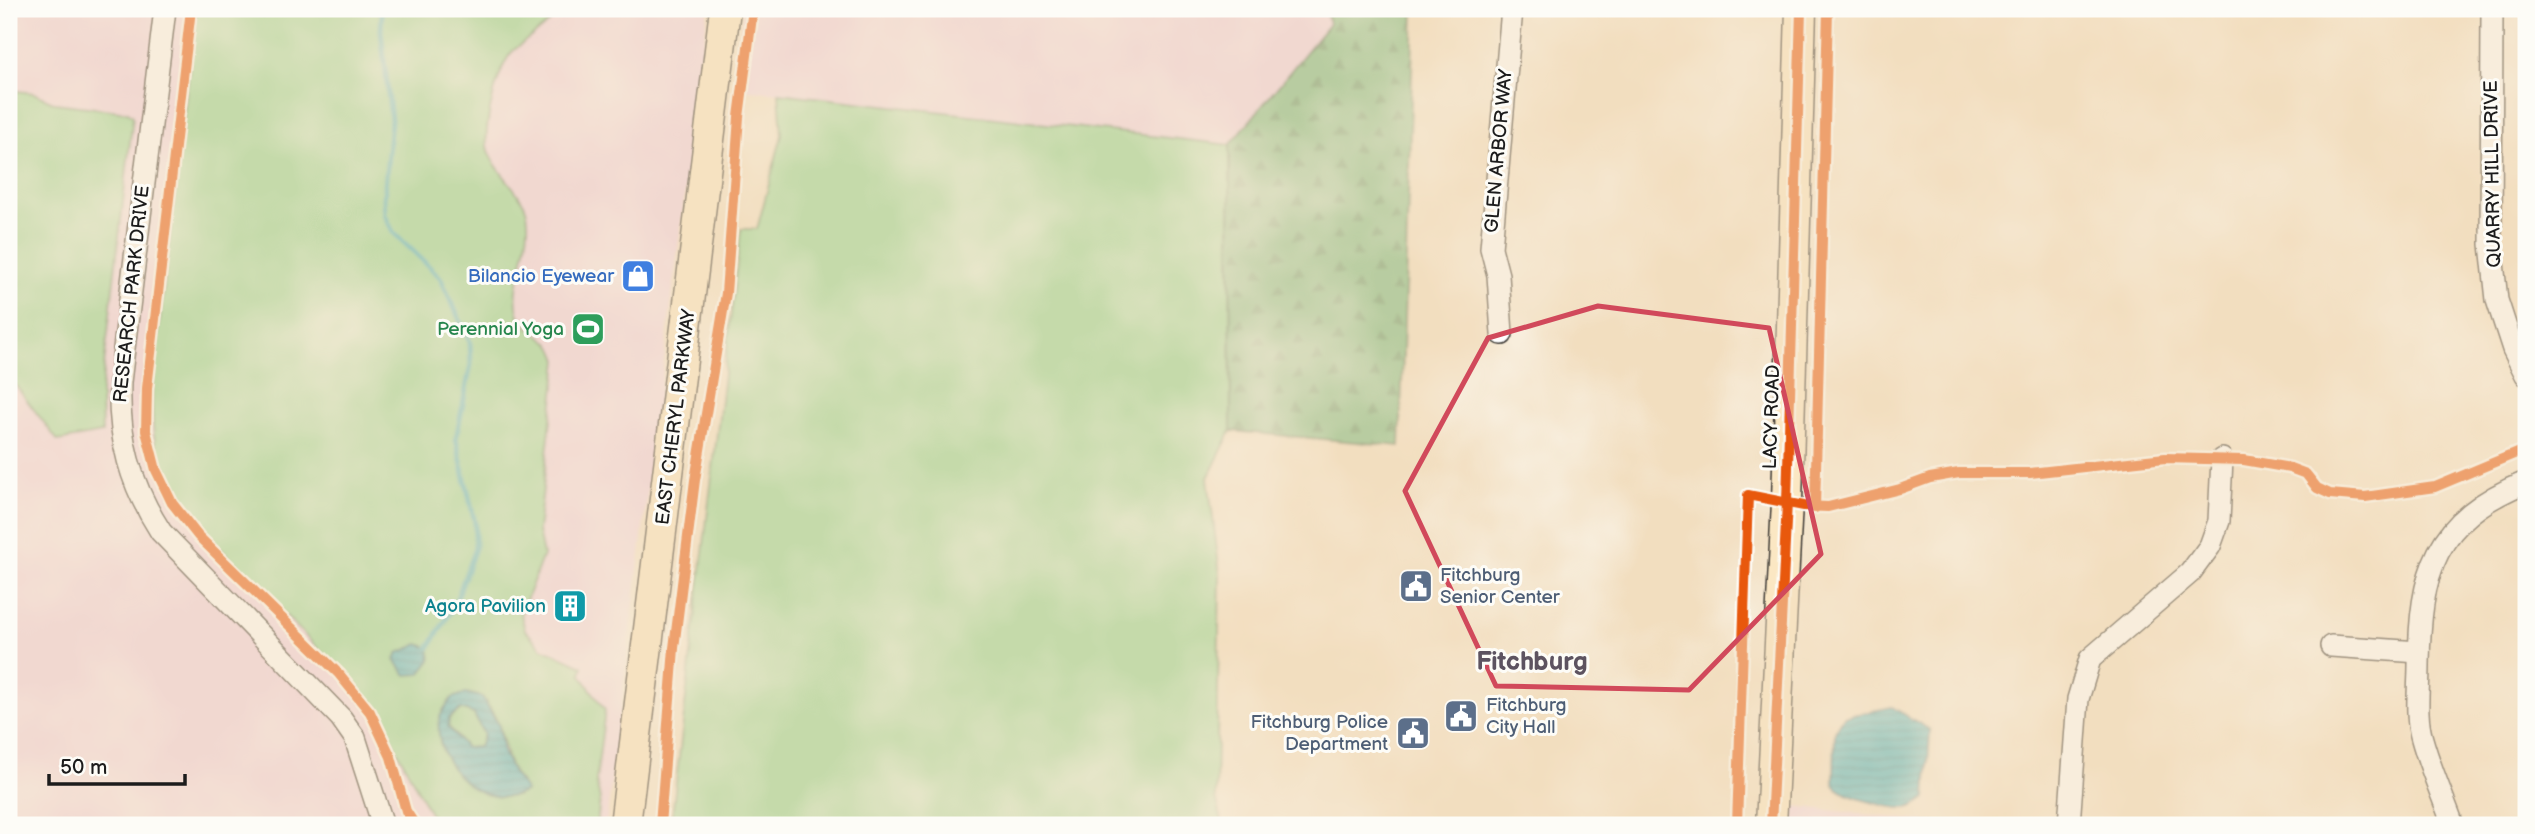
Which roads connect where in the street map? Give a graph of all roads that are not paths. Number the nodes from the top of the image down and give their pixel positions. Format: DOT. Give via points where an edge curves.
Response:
graph roads {
  1 [pos="165,9"];
  2 [pos="725,9"];
  3 [pos="1512,9"];
  4 [pos="1801,9"];
  5 [pos="2493,9"];
  6 [pos="1502,334"];
  7 [pos="2526,375"];
  8 [pos="2222,459"];
  9 [pos="2526,482"];
  10 [pos="2331,646"];
  11 [pos="2419,652"];
  12 [pos="383,825"];
  13 [pos="625,825"];
  14 [pos="1771,825"];
  15 [pos="2069,825"];
  16 [pos="2453,825"];
  1 -- 12 [label="street, RESEARCH PARK DRIVE" via="120,382 120,432 128,466 142,503 161,532 341,718 355,738"];
  2 -- 13 [label="street, EAST CHERYL PARKWAY"];
  3 -- 6 [label="street, GLEN ARBOR WAY" via="1491,248 1498,275"];
  4 -- 14 [label="street, LACY ROAD" via="1787,502"];
  5 -- 7 [label="street, QUARRY HILL DRIVE" via="2491,244 2497,300"];
  8 -- 15 [label="street" via="2219,521 2201,560 2090,659 2078,699"];
  9 -- 11 [label="street" via="2504,491 2459,522 2438,550 2426,582"];
  10 -- 11 [label="street"];
  11 -- 16 [label="street" via="2422,738"];
}
